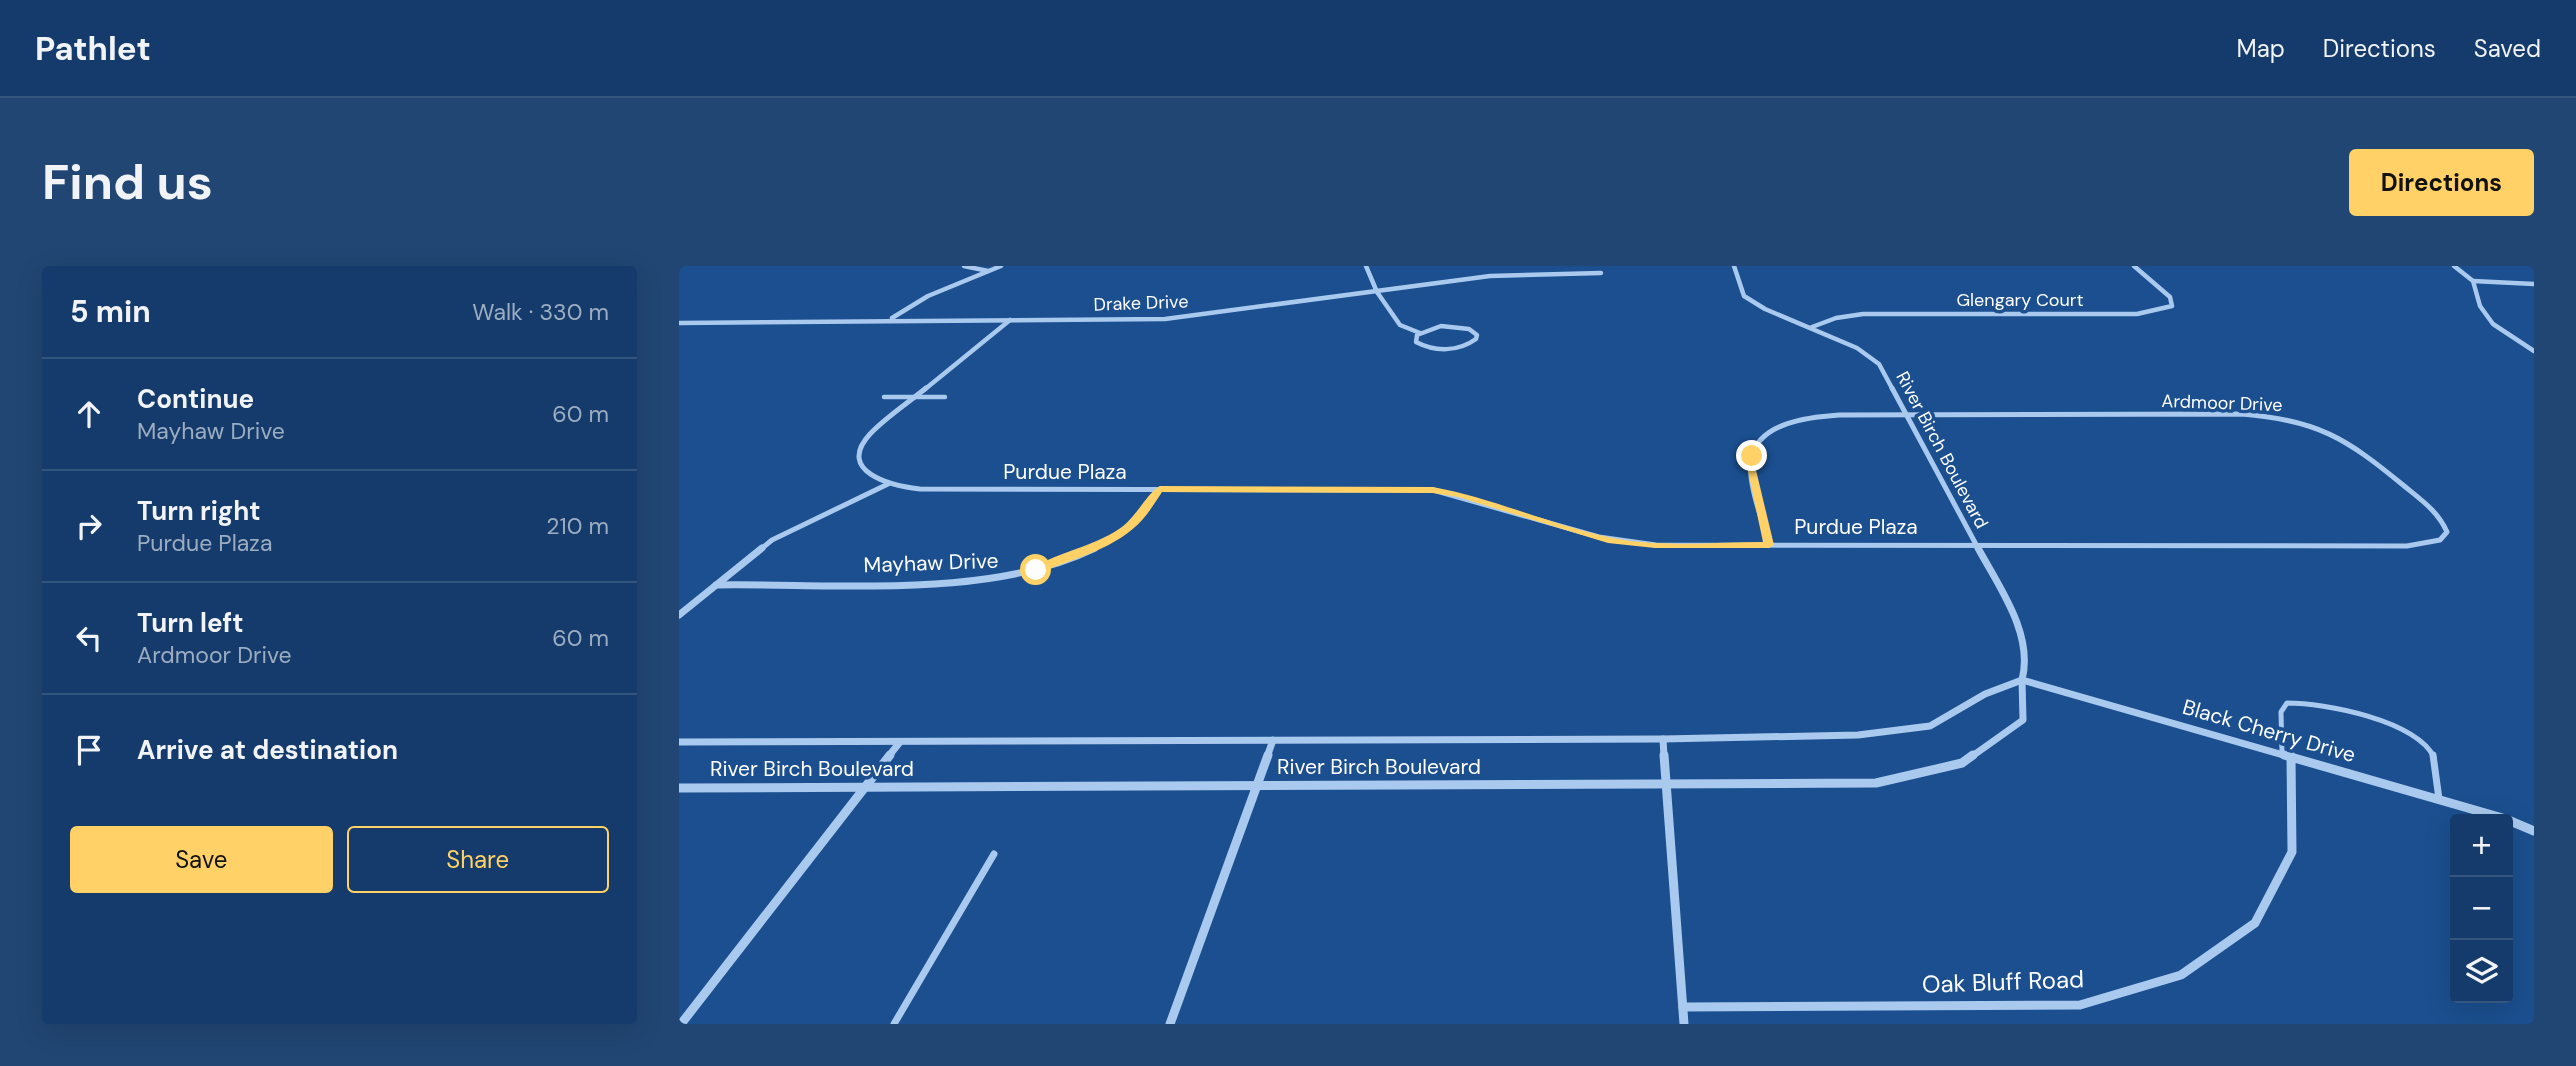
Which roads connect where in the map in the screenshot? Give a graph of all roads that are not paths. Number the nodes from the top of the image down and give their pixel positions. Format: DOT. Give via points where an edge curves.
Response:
graph roads {
  1 [pos="964,266"];
  2 [pos="1001,266"];
  3 [pos="1366,266"];
  4 [pos="1734,266"];
  5 [pos="2134,266"];
  6 [pos="2454,266"];
  7 [pos="988,271"];
  8 [pos="1601,273"];
  9 [pos="2473,281"];
  10 [pos="2534,284"];
  11 [pos="1377,292"];
  12 [pos="890,319"];
  13 [pos="1010,320"];
  14 [pos="679,323"];
  15 [pos="1811,327"];
  16 [pos="1420,333"];
  17 [pos="2534,351"];
  18 [pos="884,397"];
  19 [pos="913,397"];
  20 [pos="945,397"];
  21 [pos="1905,414"];
  22 [pos="888,484"];
  23 [pos="1160,489"];
  24 [pos="1975,544"];
  25 [pos="1769,545"];
  26 [pos="716,585"];
  27 [pos="679,615"];
  28 [pos="2022,680"];
  29 [pos="1663,739"];
  30 [pos="1273,740"];
  31 [pos="679,742"];
  32 [pos="900,742"];
  33 [pos="2287,755"];
  34 [pos="1668,783"];
  35 [pos="1258,785"];
  36 [pos="865,786"];
  37 [pos="679,788"];
  38 [pos="2439,799"];
  39 [pos="2488,814"];
  40 [pos="2513,822"];
  41 [pos="2534,831"];
  42 [pos="994,853"];
  43 [pos="1683,1007"];
  44 [pos="681,1024"];
  45 [pos="894,1024"];
  46 [pos="1170,1024"];
  47 [pos="1684,1024"];
  1 -- 7 [label="street"];
  2 -- 7 [label="street"];
  3 -- 11 [label="street"];
  4 -- 15 [label="street, River Birch Boulevard" via="1744,296"];
  5 -- 15 [label="street, Glengary Court" via="2170,297 2172,306 2137,314 1863,314"];
  6 -- 9 [label="street"];
  7 -- 12 [label="street" via="928,296"];
  8 -- 11 [label="street, Drake Drive" via="1490,276"];
  9 -- 10 [label="street"];
  9 -- 17 [label="street" via="2475,300 2486,317"];
  11 -- 13 [label="street, Drake Drive" via="1165,319"];
  11 -- 16 [label="street" via="1400,325"];
  12 -- 13 [label="street, Drake Drive"];
  12 -- 14 [label="street, Drake Drive"];
  13 -- 19 [label="street"];
  15 -- 21 [label="street, River Birch Boulevard" via="1857,348 1878,365"];
  16 -- 16 [label="street" via="1416,342 1436,349 1465,346 1477,335 1451,326"];
  18 -- 19 [label="lane"];
  19 -- 20 [label="lane"];
  19 -- 22 [label="street" via="869,435 859,452 864,467"];
  21 -- 24 [label="street, River Birch Boulevard"];
  21 -- 24 [label="street, Ardmoor Drive" via="2242,414 2298,421 2357,446 2439,515 2447,532 2440,540 2407,546"];
  21 -- 25 [label="street, Ardmoor Drive" via="1810,418 1763,438 1753,452 1751,466"];
  22 -- 23 [label="street, Purdue Plaza" via="939,490"];
  22 -- 26 [label="street" via="772,540"];
  23 -- 25 [label="street, Purdue Plaza" via="1433,490 1608,540 1655,545"];
  23 -- 26 [label="street, Mayhaw Drive" via="1139,519 1110,539 1063,562 1006,578 961,583"];
  24 -- 25 [label="street, Purdue Plaza"];
  24 -- 28 [label="street, River Birch Boulevard" via="2016,618 2026,665"];
  26 -- 27 [label="street"];
  28 -- 29 [label="street, River Birch Boulevard" via="1985,694 1930,726 1858,735"];
  28 -- 33 [label="street, Black Cherry Drive"];
  28 -- 34 [label="street, River Birch Boulevard" via="2023,720 1962,763 1876,783"];
  29 -- 30 [label="street, River Birch Boulevard"];
  29 -- 34 [label="street"];
  30 -- 32 [label="street, River Birch Boulevard"];
  30 -- 35 [label="street"];
  31 -- 32 [label="street, River Birch Boulevard"];
  32 -- 36 [label="street"];
  33 -- 38 [label="street, Black Cherry Drive"];
  33 -- 38 [label="lane" via="2281,712 2287,703 2310,703 2395,726 2422,740 2434,754"];
  33 -- 43 [label="street, Oak Bluff Road" via="2292,852 2255,923 2181,975 2080,1004"];
  34 -- 35 [label="street, River Birch Boulevard"];
  34 -- 43 [label="street"];
  35 -- 36 [label="street, River Birch Boulevard"];
  35 -- 46 [label="street"];
  36 -- 37 [label="street, River Birch Boulevard"];
  36 -- 44 [label="street"];
  38 -- 39 [label="street, Black Cherry Drive"];
  40 -- 41 [label="street, Black Cherry Drive"];
  42 -- 45 [label="lane"];
  43 -- 47 [label="street"];
}
